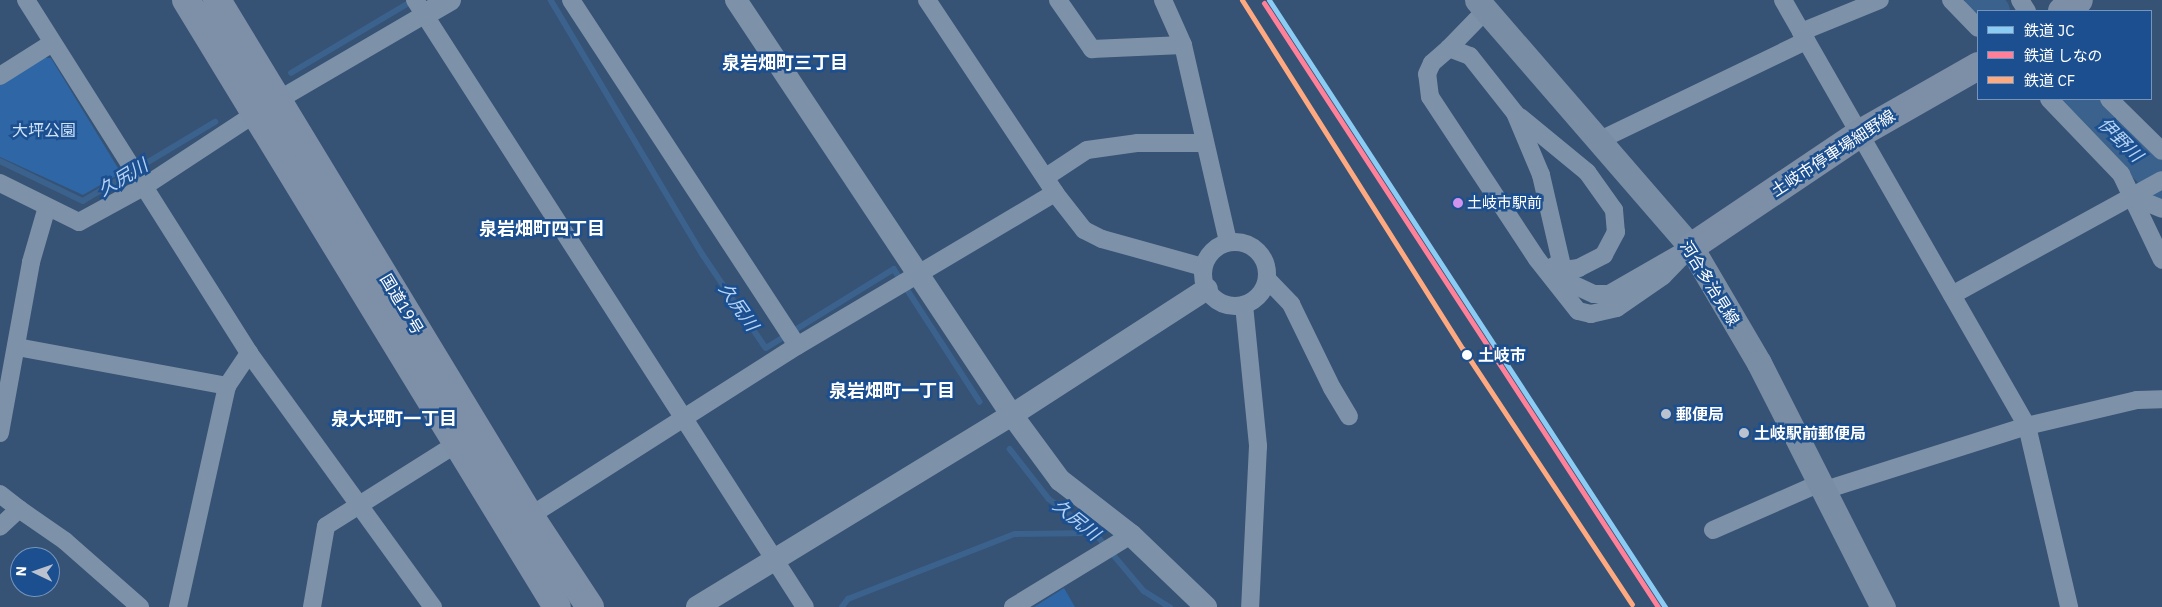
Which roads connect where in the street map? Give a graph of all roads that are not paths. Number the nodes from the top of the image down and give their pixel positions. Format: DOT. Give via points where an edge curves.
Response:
graph roads {
  1 [pos="26,0"];
  2 [pos="186,0"];
  3 [pos="216,0"];
  4 [pos="450,0"];
  5 [pos="571,0"];
  6 [pos="736,0"];
  7 [pos="927,0"];
  8 [pos="1058,0"];
  9 [pos="1163,0"];
  10 [pos="1782,0"];
  11 [pos="1880,0"];
  12 [pos="1951,0"];
  13 [pos="2079,0"];
  14 [pos="1482,5"];
  15 [pos="420,8"];
  16 [pos="2064,10"];
  17 [pos="1977,27"];
  18 [pos="1803,36"];
  19 [pos="52,43"];
  20 [pos="1183,45"];
  21 [pos="1449,48"];
  22 [pos="1977,67"];
  23 [pos="0,76"];
  24 [pos="2050,100"];
  25 [pos="2110,100"];
  26 [pos="267,106"];
  27 [pos="1515,113"];
  28 [pos="1859,134"];
  29 [pos="1600,140"];
  30 [pos="1204,143"];
  31 [pos="2162,151"];
  32 [pos="1046,178"];
  33 [pos="2162,180"];
  34 [pos="0,183"];
  35 [pos="145,186"];
  36 [pos="1055,193"];
  37 [pos="2133,197"];
  38 [pos="47,207"];
  39 [pos="2162,209"];
  40 [pos="1228,242"];
  41 [pos="1691,248"];
  42 [pos="1538,259"];
  43 [pos="2162,260"];
  44 [pos="1203,268"];
  45 [pos="1563,270"];
  46 [pos="919,274"];
  47 [pos="1267,279"];
  48 [pos="1207,289"];
  49 [pos="1952,295"];
  50 [pos="1244,305"];
  51 [pos="797,346"];
  52 [pos="17,347"];
  53 [pos="249,353"];
  54 [pos="227,386"];
  55 [pos="2162,399"];
  56 [pos="1012,415"];
  57 [pos="1349,416"];
  58 [pos="684,417"];
  59 [pos="2027,426"];
  60 [pos="0,433"];
  61 [pos="456,444"];
  62 [pos="1822,486"];
  63 [pos="0,494"];
  64 [pos="359,504"];
  65 [pos="20,509"];
  66 [pos="530,516"];
  67 [pos="0,527"];
  68 [pos="1713,530"];
  69 [pos="1131,535"];
  70 [pos="775,557"];
  71 [pos="138,606"];
  72 [pos="178,607"];
  73 [pos="312,607"];
  74 [pos="432,607"];
  75 [pos="557,607"];
  76 [pos="590,607"];
  77 [pos="697,607"];
  78 [pos="805,607"];
  79 [pos="1013,607"];
  80 [pos="1206,607"];
  81 [pos="1250,607"];
  82 [pos="1883,607"];
  83 [pos="2070,607"];
  1 -- 19 [label="street"];
  2 -- 26 [label="highway, 国道19号"];
  3 -- 26 [label="highway, 国道19号"];
  4 -- 15 [label="street"];
  5 -- 51 [label="street"];
  6 -- 46 [label="street"];
  7 -- 32 [label="street"];
  8 -- 20 [label="street" via="1092,49"];
  9 -- 20 [label="street"];
  10 -- 18 [label="street"];
  11 -- 18 [label="street"];
  12 -- 17 [label="street"];
  13 -- 16 [label="main road"];
  14 -- 21 [label="street"];
  14 -- 29 [label="main road, 河合多治見線"];
  15 -- 26 [label="street"];
  15 -- 58 [label="street"];
  18 -- 28 [label="street"];
  18 -- 29 [label="street"];
  19 -- 23 [label="street"];
  19 -- 35 [label="street"];
  20 -- 30 [label="street"];
  21 -- 27 [label="street" via="1470,56"];
  21 -- 42 [label="street" via="1432,63 1427,74 1430,96"];
  22 -- 28 [label="main road, 土岐市停車場細野線"];
  24 -- 37 [label="street" via="2121,174"];
  25 -- 31 [label="street"];
  26 -- 35 [label="street"];
  26 -- 61 [label="highway, 国道19号"];
  26 -- 66 [label="highway, 国道19号"];
  27 -- 45 [label="street" via="1541,175"];
  27 -- 45 [label="street" via="1587,172 1614,210 1616,232 1604,255 1579,268"];
  28 -- 41 [label="main road, 土岐市停車場細野線"];
  28 -- 49 [label="street"];
  29 -- 41 [label="main road, 河合多治見線"];
  30 -- 32 [label="street" via="1137,143 1087,150"];
  30 -- 40 [label="street"];
  32 -- 36 [label="street"];
  33 -- 37 [label="street"];
  34 -- 38 [label="street"];
  35 -- 38 [label="street" via="79,222"];
  35 -- 53 [label="street"];
  36 -- 44 [label="street" via="1084,230 1102,239"];
  36 -- 46 [label="street"];
  37 -- 39 [label="street"];
  37 -- 43 [label="street"];
  37 -- 49 [label="street"];
  38 -- 52 [label="street" via="31,262"];
  40 -- 44 [label="street" via="1210,253"];
  40 -- 47 [label="street" via="1237,241 1254,247 1264,261"];
  41 -- 42 [label="street" via="1663,276 1617,308 1591,314 1578,312 1569,303"];
  41 -- 45 [label="street" via="1609,294 1582,291 1570,283"];
  41 -- 62 [label="main road, 河合多治見線" via="1759,363"];
  42 -- 45 [label="street"];
  44 -- 48 [label="street"];
  46 -- 51 [label="street"];
  46 -- 56 [label="street"];
  47 -- 50 [label="street" via="1259,295"];
  47 -- 57 [label="street" via="1291,304"];
  48 -- 50 [label="street" via="1224,304"];
  48 -- 56 [label="street"];
  49 -- 59 [label="street"];
  50 -- 81 [label="street" via="1258,446"];
  51 -- 58 [label="street"];
  52 -- 54 [label="street"];
  52 -- 60 [label="street"];
  53 -- 54 [label="street"];
  53 -- 64 [label="street"];
  54 -- 72 [label="street"];
  55 -- 59 [label="street" via="2137,400"];
  56 -- 69 [label="street" via="1060,480"];
  56 -- 70 [label="street"];
  58 -- 66 [label="street"];
  58 -- 70 [label="street"];
  59 -- 62 [label="street"];
  59 -- 83 [label="street"];
  61 -- 64 [label="street"];
  61 -- 75 [label="highway, 国道19号"];
  62 -- 68 [label="street"];
  62 -- 82 [label="main road, 河合多治見線"];
  63 -- 65 [label="street"];
  64 -- 73 [label="street" via="326,526"];
  64 -- 74 [label="street"];
  65 -- 67 [label="street"];
  65 -- 71 [label="street" via="65,541"];
  66 -- 76 [label="highway, 国道19号"];
  69 -- 79 [label="street"];
  69 -- 80 [label="street"];
  70 -- 77 [label="street"];
  70 -- 78 [label="street"];
}
